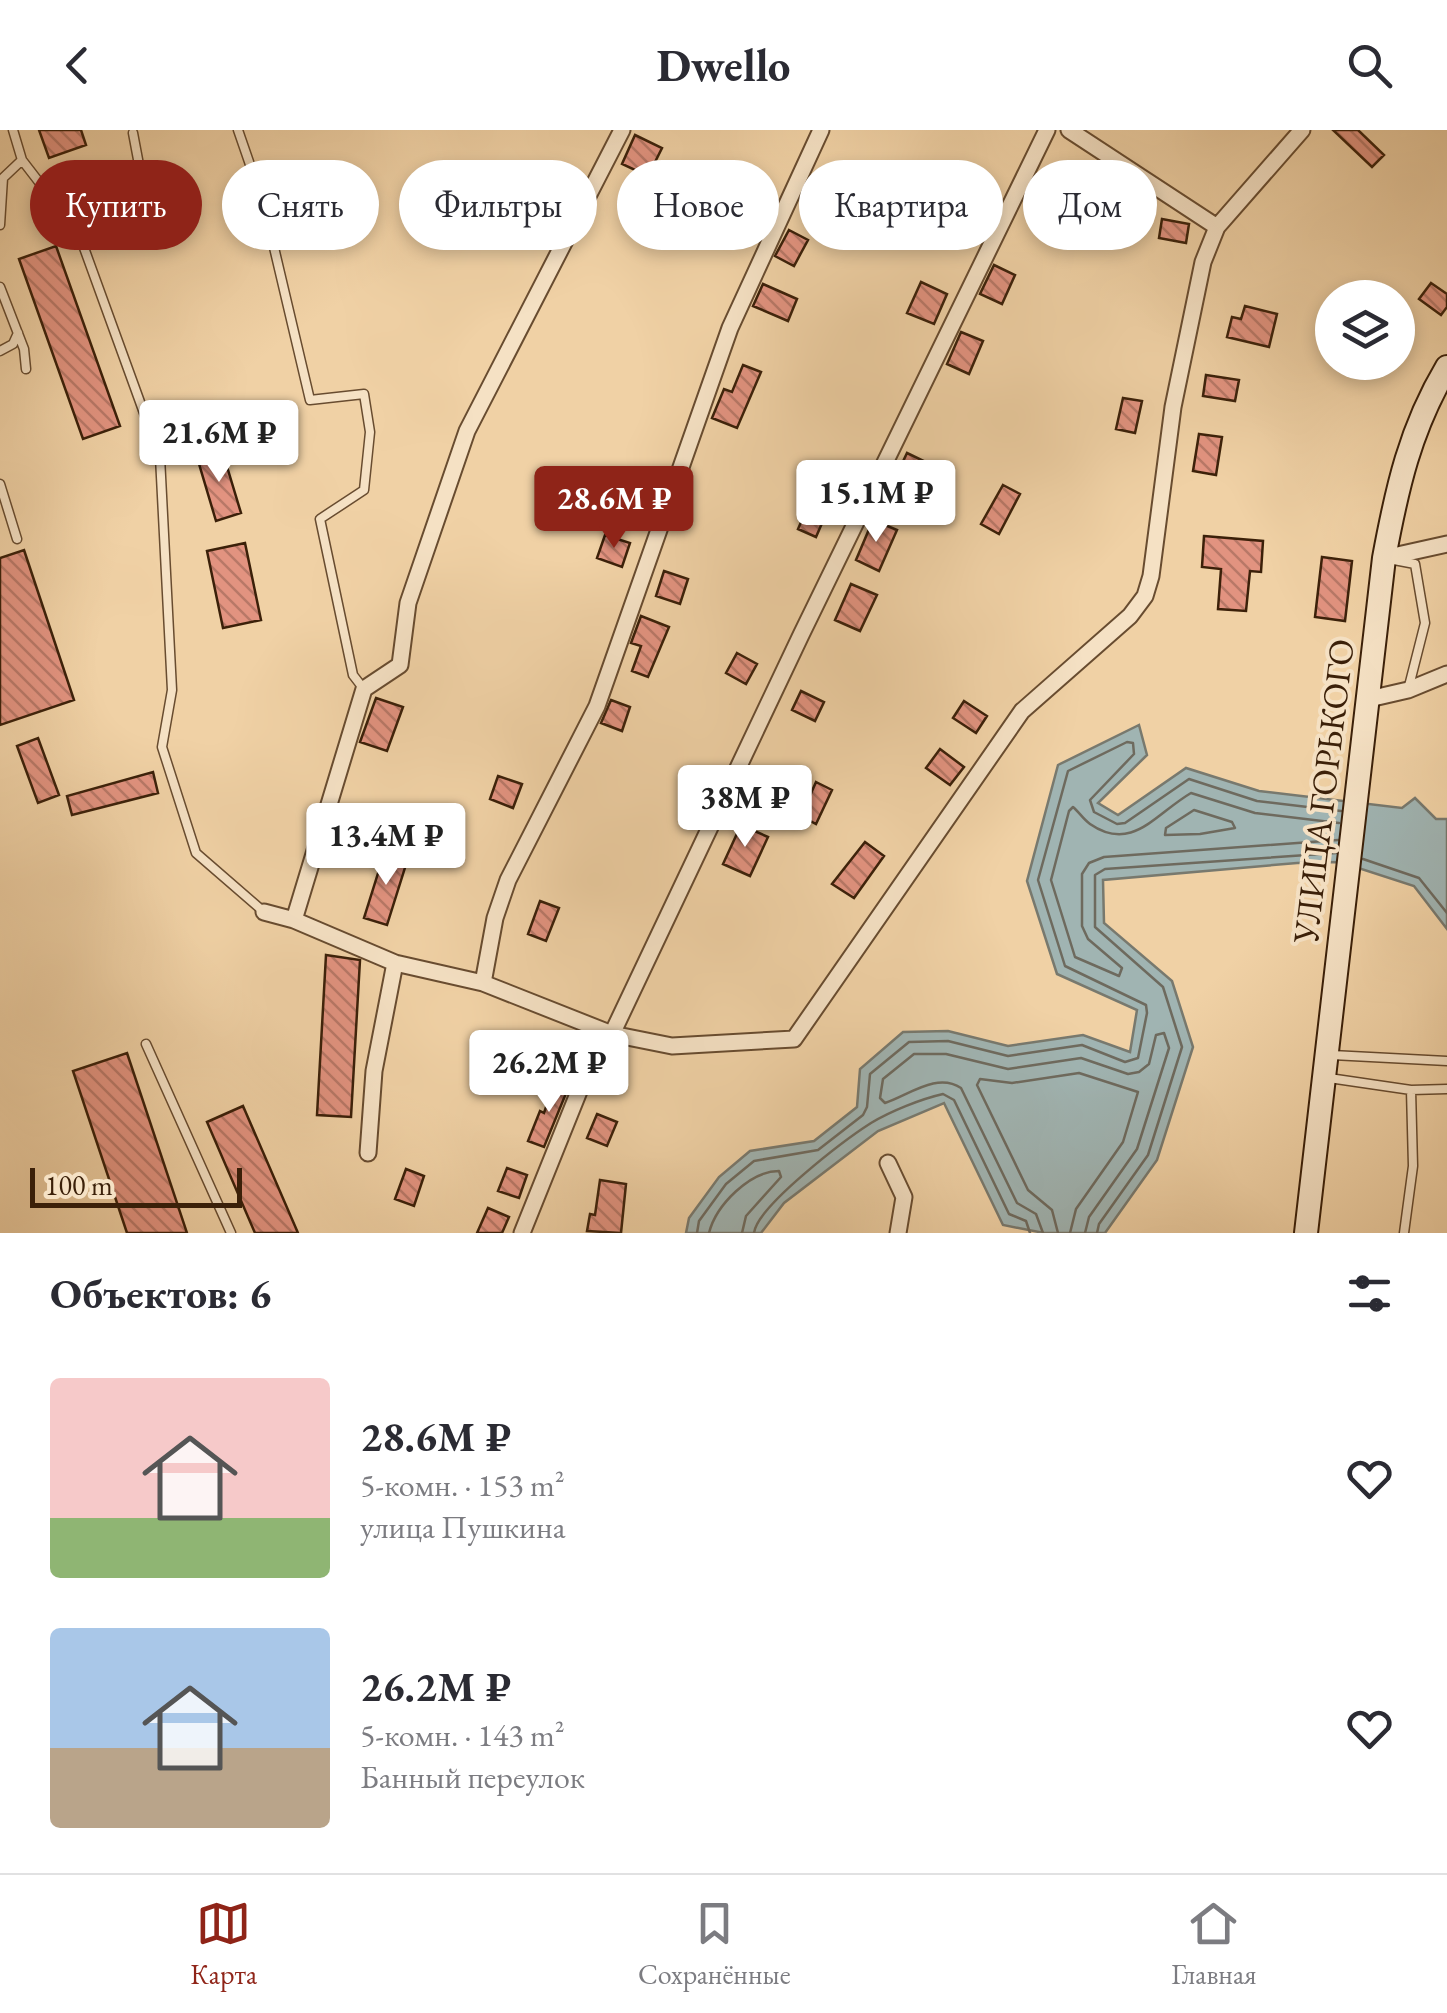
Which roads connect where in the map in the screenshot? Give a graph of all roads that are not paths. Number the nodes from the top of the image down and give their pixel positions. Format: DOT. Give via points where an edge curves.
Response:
graph roads {
  1 [pos="13,130"];
  2 [pos="238,130"];
  3 [pos="622,130"];
  4 [pos="821,130"];
  5 [pos="1047,130"];
  6 [pos="1069,130"];
  7 [pos="1302,130"];
  8 [pos="134,133"];
  9 [pos="22,160"];
  10 [pos="138,160"];
  11 [pos="30,170"];
  12 [pos="0,225"];
  13 [pos="1217,227"];
  14 [pos="85,250"];
  15 [pos="0,287"];
  16 [pos="18,332"];
  17 [pos="0,351"];
  18 [pos="1447,367"];
  19 [pos="26,369"];
  20 [pos="0,484"];
  21 [pos="16,539"];
  22 [pos="1447,544"];
  23 [pos="1384,558"];
  24 [pos="1447,674"];
  25 [pos="364,689"];
  26 [pos="1408,690"];
  27 [pos="1369,699"];
  28 [pos="264,912"];
  29 [pos="294,920"];
  30 [pos="395,962"];
  31 [pos="482,984"];
  32 [pos="612,1034"];
  33 [pos="146,1044"];
  34 [pos="1327,1056"];
  35 [pos="1447,1061"];
  36 [pos="1447,1089"];
  37 [pos="1412,1090"];
  38 [pos="368,1154"];
  39 [pos="888,1163"];
  40 [pos="231,1233"];
  41 [pos="522,1233"];
  42 [pos="898,1233"];
  43 [pos="1306,1233"];
  44 [pos="1404,1233"];
  1 -- 9 [label="lane"];
  2 -- 25 [label="lane" via="264,205 310,400 364,394 370,432 364,490 320,520 353,675"];
  3 -- 25 [label="street" via="467,431 408,602 400,664"];
  4 -- 31 [label="street" via="730,328 597,706 508,880"];
  5 -- 32 [label="street"];
  6 -- 13 [label="street"];
  7 -- 13 [label="street"];
  8 -- 10 [label="lane"];
  9 -- 11 [label="lane"];
  9 -- 12 [label="lane" via="3,178"];
  13 -- 32 [label="street" via="1203,262 1173,406 1145,596 1022,711 794,1039 672,1046"];
  14 -- 28 [label="lane" via="160,457 172,690 162,747 196,853"];
  15 -- 16 [label="lane"];
  16 -- 17 [label="lane"];
  16 -- 19 [label="lane"];
  18 -- 23 [label="street, УЛИЦА ГОРЬКОГО" via="1402,467"];
  20 -- 21 [label="lane"];
  22 -- 23 [label="street"];
  23 -- 26 [label="lane" via="1414,564 1425,623"];
  23 -- 27 [label="street, УЛИЦА ГОРЬКОГО"];
  24 -- 26 [label="street"];
  25 -- 29 [label="street"];
  26 -- 27 [label="street"];
  27 -- 34 [label="street, УЛИЦА ГОРЬКОГО"];
  28 -- 29 [label="street"];
  29 -- 30 [label="street"];
  30 -- 31 [label="street"];
  30 -- 38 [label="street" via="374,1070"];
  31 -- 32 [label="street"];
  32 -- 41 [label="street" via="590,1064"];
  33 -- 40 [label="lane"];
  34 -- 35 [label="lane"];
  34 -- 37 [label="lane"];
  34 -- 43 [label="street, УЛИЦА ГОРЬКОГО"];
  36 -- 37 [label="lane"];
  37 -- 44 [label="lane" via="1413,1166"];
  39 -- 42 [label="street" via="904,1197"];
}
